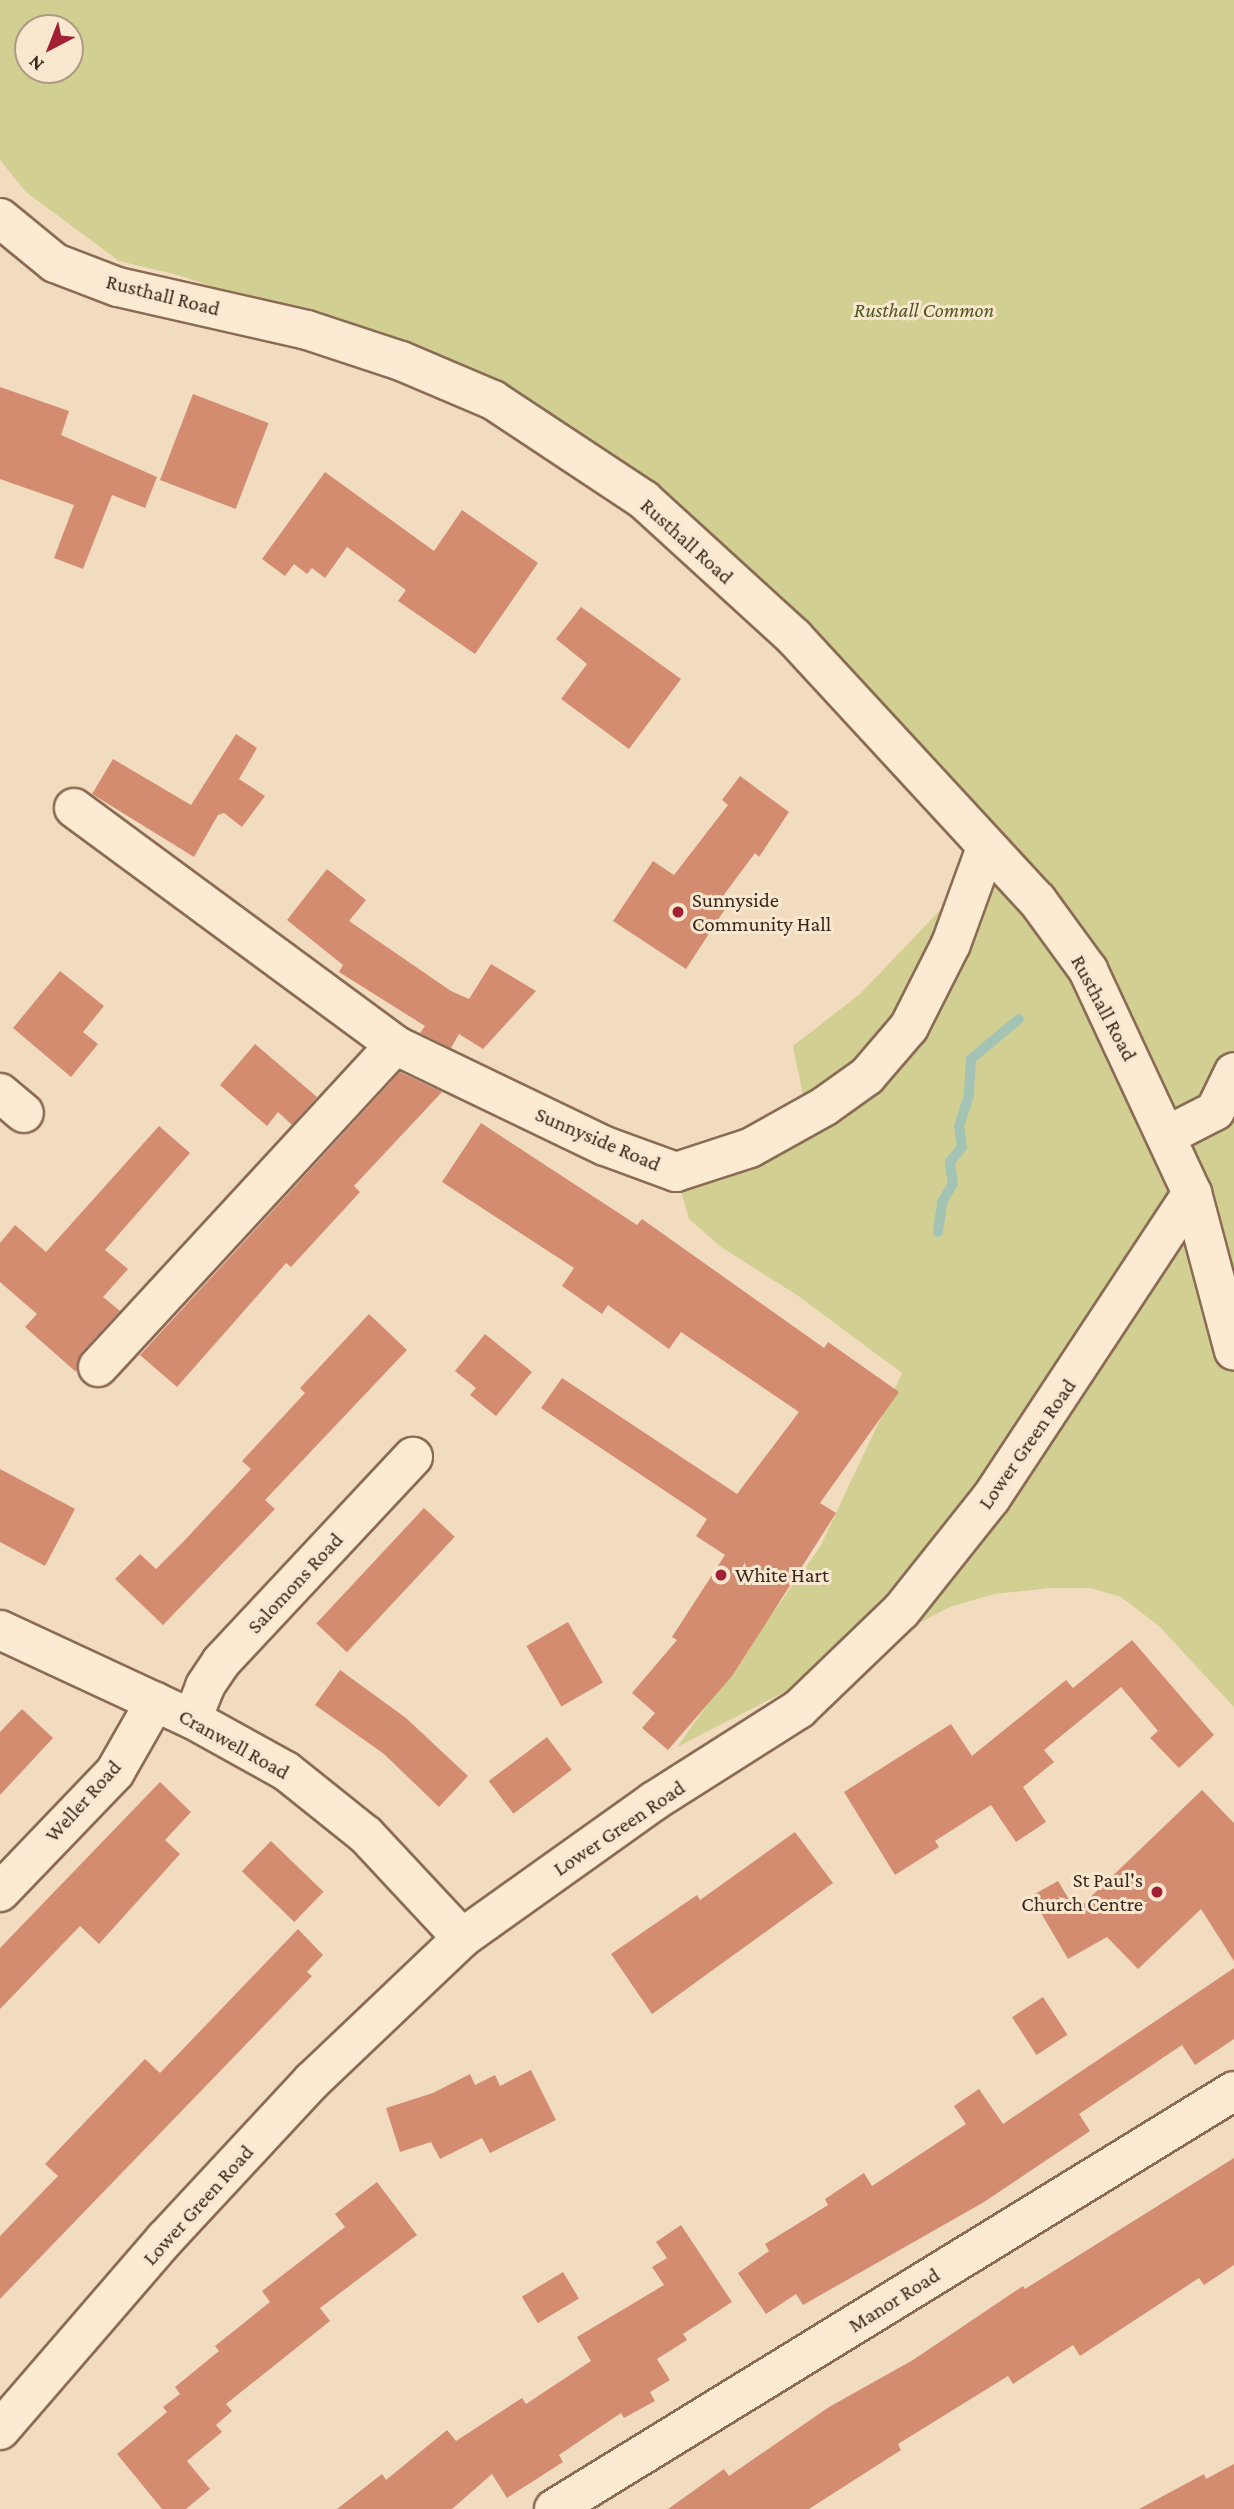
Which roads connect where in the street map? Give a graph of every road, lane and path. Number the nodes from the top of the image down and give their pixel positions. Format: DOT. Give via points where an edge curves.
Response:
graph roads {
  1 [pos="0,218"];
  2 [pos="74,807"];
  3 [pos="986,848"];
  4 [pos="395,1045"];
  5 [pos="1234,1072"];
  6 [pos="1168,1135"];
  7 [pos="1192,1193"];
  8 [pos="1234,1351"];
  9 [pos="98,1367"];
  10 [pos="413,1457"];
  11 [pos="0,1630"];
  12 [pos="155,1702"];
  13 [pos="192,1719"];
  14 [pos="0,1892"];
  15 [pos="462,1938"];
  16 [pos="1234,2091"];
  17 [pos="0,2430"];
  18 [pos="554,2509"];
  1 -- 3 [label="street, Rusthall Road" via="55,263 118,287 307,330 401,361 494,400 644,500 794,637"];
  2 -- 4 [label="street, Sunnyside Road"];
  3 -- 4 [label="street, Sunnyside Road" via="951,944 909,1027 867,1076 825,1106 750,1148 676,1172 605,1146"];
  3 -- 6 [label="street, Rusthall Road" via="1037,900 1088,970"];
  4 -- 9 [label="street"];
  5 -- 6 [label="street" via="1215,1111"];
  6 -- 7 [label="street, Rusthall Road"];
  7 -- 8 [label="street, Rusthall Road"];
  7 -- 15 [label="street, Lower Green Road" via="991,1498 901,1611 799,1709 654,1801"];
  10 -- 13 [label="street, Salomons Road" via="221,1662"];
  11 -- 12 [label="street, Cranwell Road"];
  12 -- 13 [label="street, Cranwell Road"];
  12 -- 14 [label="street, Weller Road" via="115,1772"];
  13 -- 15 [label="street, Cranwell Road" via="286,1771 366,1835"];
  15 -- 17 [label="street, Lower Green Road" via="312,2081 165,2239"];
  16 -- 18 [label="street, Manor Road"];
}
